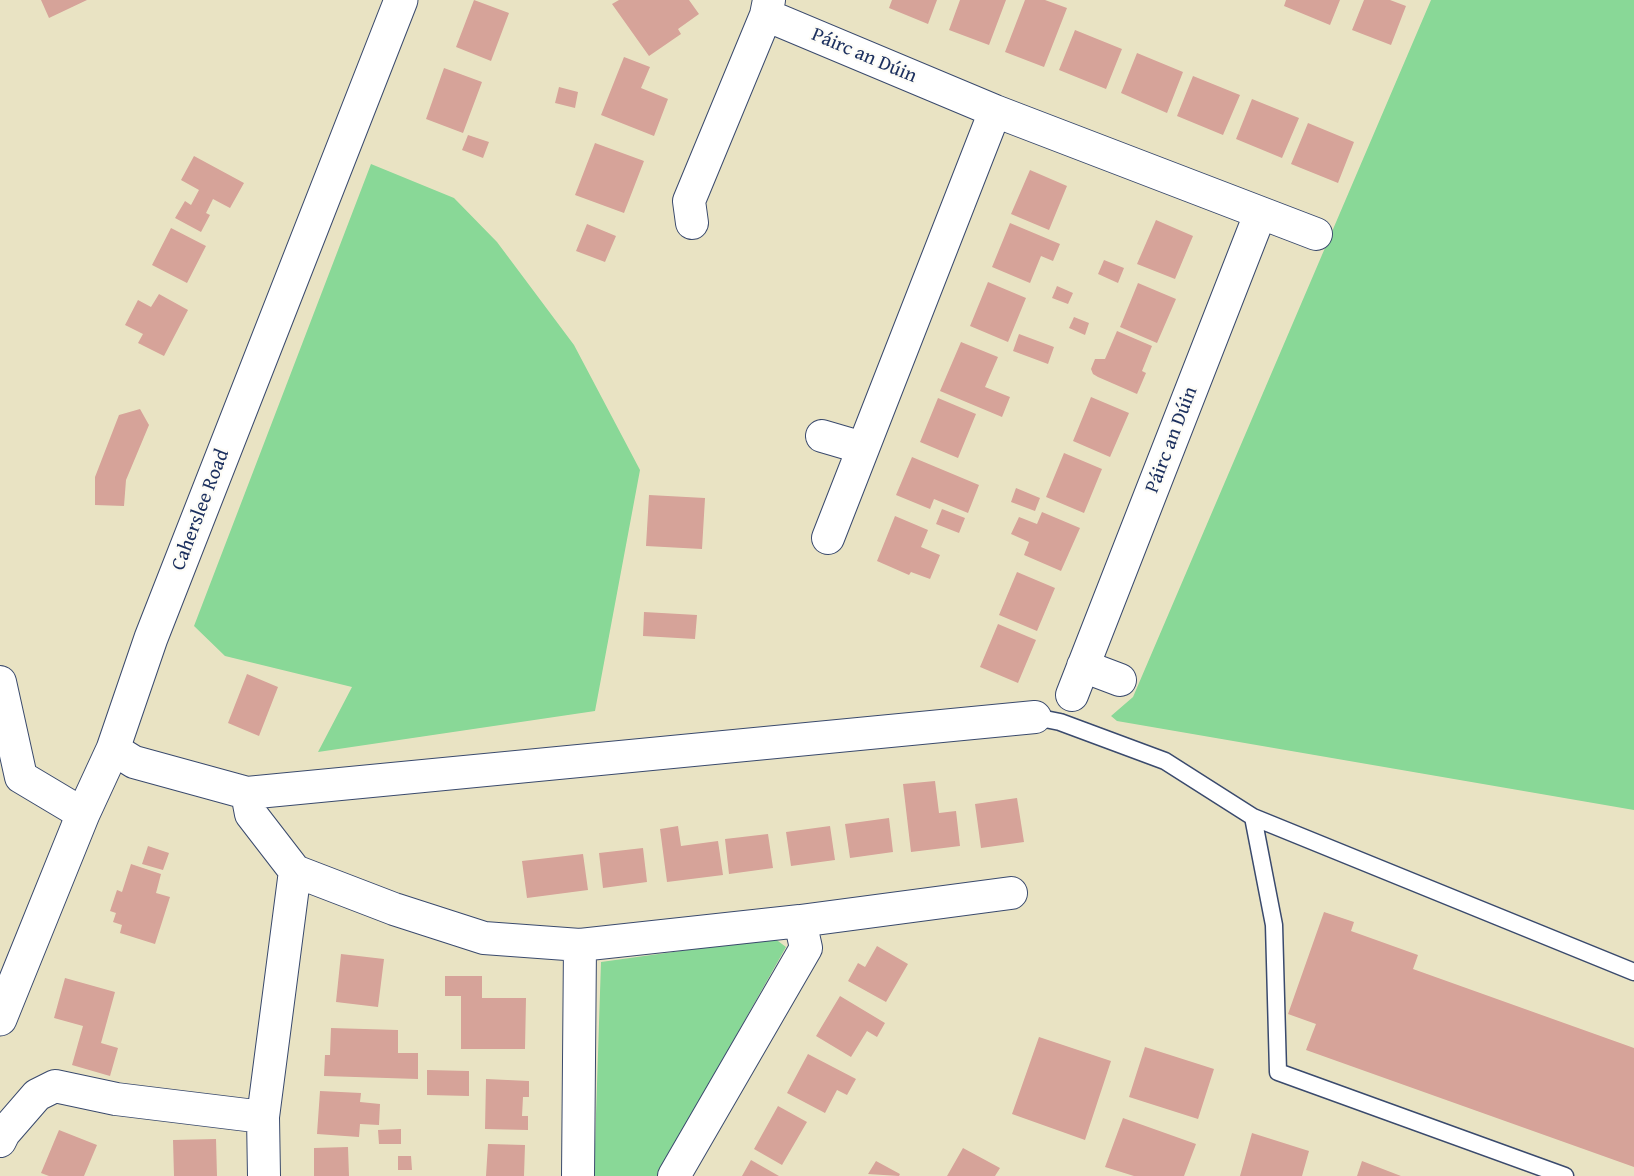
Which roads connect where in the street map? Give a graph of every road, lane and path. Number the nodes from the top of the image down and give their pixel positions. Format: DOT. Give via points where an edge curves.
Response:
graph roads {
  1 [pos="401,0"];
  2 [pos="768,8"];
  3 [pos="995,111"];
  4 [pos="1260,214"];
  5 [pos="692,223"];
  6 [pos="1316,234"];
  7 [pos="822,436"];
  8 [pos="863,448"];
  9 [pos="828,538"];
  10 [pos="1083,666"];
  11 [pos="1120,680"];
  12 [pos="0,682"];
  13 [pos="1072,695"];
  14 [pos="1035,717"];
  15 [pos="113,749"];
  16 [pos="247,793"];
  17 [pos="83,814"];
  18 [pos="1253,818"];
  19 [pos="295,871"];
  20 [pos="1011,893"];
  21 [pos="800,921"];
  22 [pos="580,945"];
  23 [pos="1634,972"];
  24 [pos="0,1019"];
  25 [pos="263,1117"];
  26 [pos="0,1141"];
  27 [pos="264,1176"];
  28 [pos="578,1176"];
  29 [pos="674,1176"];
  30 [pos="1565,1176"];
  1 -- 15 [label="main road, Caherslee Road" via="151,638"];
  2 -- 3 [label="street, Páirc an Dúin"];
  2 -- 5 [label="street, Páirc an Dúin" via="689,201"];
  3 -- 4 [label="street, Páirc an Dúin"];
  3 -- 8 [label="street"];
  4 -- 6 [label="street, Páirc an Dúin"];
  4 -- 10 [label="street, Páirc an Dúin"];
  7 -- 8 [label="street"];
  8 -- 9 [label="street"];
  10 -- 11 [label="street"];
  10 -- 13 [label="street, Páirc an Dúin"];
  12 -- 17 [label="street" via="21,777"];
  14 -- 16 [label="street"];
  14 -- 18 [label="lane" via="1060,722 1165,761"];
  15 -- 16 [label="street" via="134,762"];
  15 -- 17 [label="main road, Caherslee Road"];
  16 -- 19 [label="street" via="251,814"];
  17 -- 24 [label="main road, Caherslee Road"];
  18 -- 23 [label="lane"];
  18 -- 30 [label="lane" via="1274,925 1278,1072"];
  19 -- 22 [label="street" via="484,938"];
  19 -- 25 [label="street"];
  20 -- 21 [label="street"];
  21 -- 22 [label="street"];
  21 -- 29 [label="street" via="806,948"];
  22 -- 28 [label="street"];
  25 -- 26 [label="street" via="116,1100 55,1086 38,1095"];
  25 -- 27 [label="street"];
}
